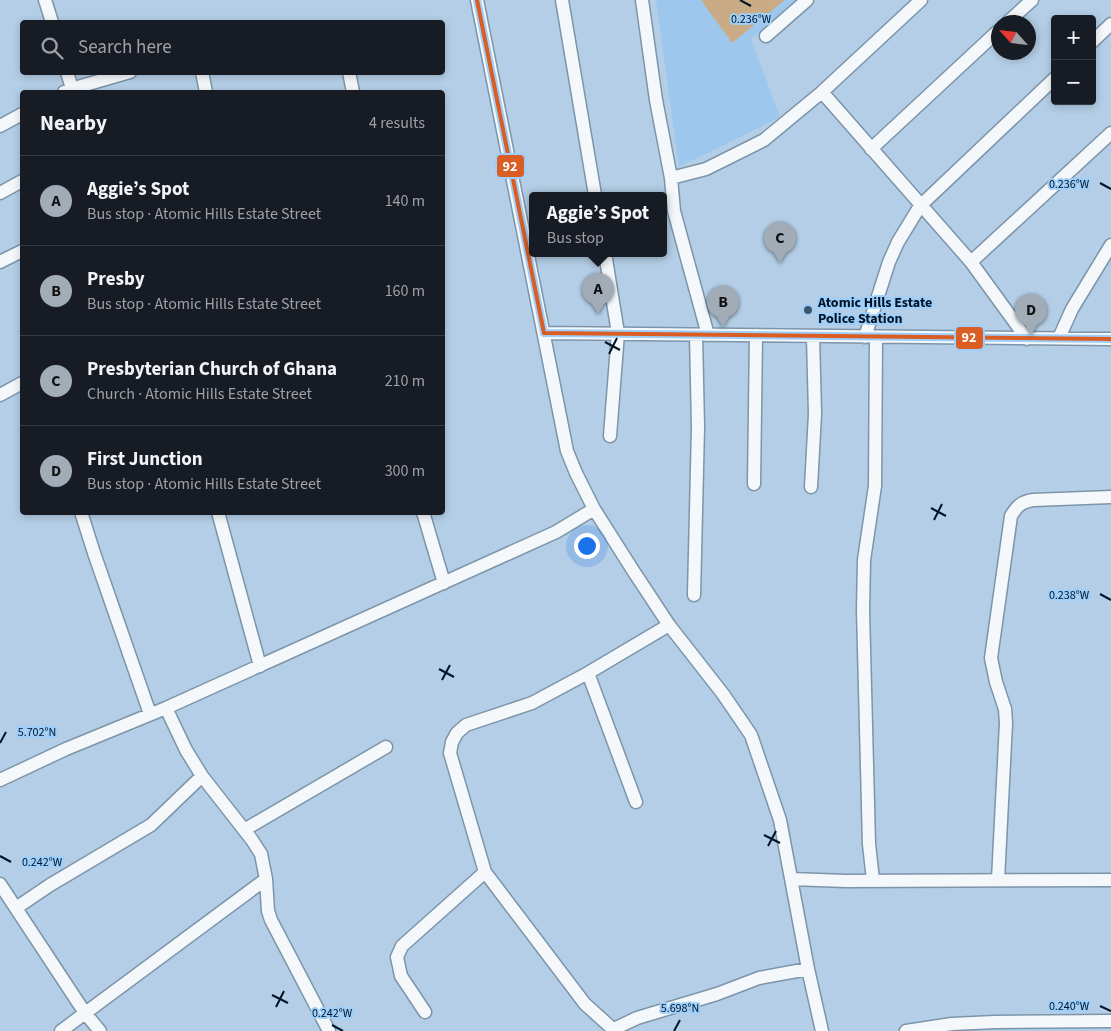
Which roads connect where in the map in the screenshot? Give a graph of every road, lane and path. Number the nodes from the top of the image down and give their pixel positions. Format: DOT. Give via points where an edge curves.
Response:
graph roads {
  1 [pos="45,0"];
  2 [pos="477,0"];
  3 [pos="562,0"];
  4 [pos="642,0"];
  5 [pos="807,0"];
  6 [pos="921,0"];
  7 [pos="1032,0"];
  8 [pos="1016,15"];
  9 [pos="51,20"];
  10 [pos="1111,24"];
  11 [pos="766,36"];
  12 [pos="991,38"];
  13 [pos="1096,38"];
  14 [pos="67,75"];
  15 [pos="120,75"];
  16 [pos="203,75"];
  17 [pos="350,75"];
  18 [pos="1051,82"];
  19 [pos="69,90"];
  20 [pos="72,90"];
  21 [pos="206,90"];
  22 [pos="353,90"];
  23 [pos="822,92"];
  24 [pos="20,115"];
  25 [pos="0,126"];
  26 [pos="1111,133"];
  27 [pos="871,149"];
  28 [pos="671,178"];
  29 [pos="20,182"];
  30 [pos="594,192"];
  31 [pos="0,193"];
  32 [pos="920,206"];
  33 [pos="1111,245"];
  34 [pos="20,252"];
  35 [pos="606,257"];
  36 [pos="0,262"];
  37 [pos="971,262"];
  38 [pos="544,333"];
  39 [pos="618,333"];
  40 [pos="702,335"];
  41 [pos="756,336"];
  42 [pos="812,336"];
  43 [pos="870,337"];
  44 [pos="1060,338"];
  45 [pos="1026,339"];
  46 [pos="1111,339"];
  47 [pos="20,384"];
  48 [pos="0,395"];
  49 [pos="610,436"];
  50 [pos="754,484"];
  51 [pos="811,487"];
  52 [pos="1111,498"];
  53 [pos="594,509"];
  54 [pos="82,515"];
  55 [pos="219,515"];
  56 [pos="424,515"];
  57 [pos="444,583"];
  58 [pos="694,595"];
  59 [pos="669,625"];
  60 [pos="260,666"];
  61 [pos="588,673"];
  62 [pos="166,708"];
  63 [pos="150,714"];
  64 [pos="386,746"];
  65 [pos="202,776"];
  66 [pos="0,780"];
  67 [pos="636,802"];
  68 [pos="244,830"];
  69 [pos="485,872"];
  70 [pos="791,878"];
  71 [pos="266,879"];
  72 [pos="873,880"];
  73 [pos="998,880"];
  74 [pos="1111,880"];
  75 [pos="0,884"];
  76 [pos="16,908"];
  77 [pos="808,969"];
  78 [pos="425,1012"];
  79 [pos="85,1013"];
  80 [pos="1111,1021"];
  81 [pos="615,1030"];
  82 [pos="61,1031"];
  83 [pos="100,1031"];
  84 [pos="329,1031"];
  85 [pos="822,1031"];
  86 [pos="906,1031"];
  1 -- 9 [label="street"];
  2 -- 38 [label="street"];
  3 -- 30 [label="street"];
  4 -- 28 [label="street"];
  5 -- 11 [label="street"];
  6 -- 23 [label="street"];
  7 -- 8 [label="street"];
  10 -- 13 [label="street"];
  12 -- 27 [label="street"];
  14 -- 19 [label="street"];
  15 -- 20 [label="street"];
  16 -- 21 [label="street"];
  17 -- 22 [label="street"];
  18 -- 32 [label="street"];
  23 -- 27 [label="street"];
  23 -- 28 [label="street" via="764,140 706,169"];
  24 -- 25 [label="street"];
  26 -- 37 [label="street"];
  27 -- 32 [label="street"];
  28 -- 40 [label="street" via="674,211"];
  29 -- 31 [label="street"];
  32 -- 37 [label="street"];
  32 -- 43 [label="street" via="889,262"];
  33 -- 44 [label="street" via="1072,309"];
  34 -- 36 [label="street"];
  35 -- 39 [label="street"];
  37 -- 45 [label="street"];
  38 -- 39 [label="street"];
  38 -- 53 [label="street" via="567,451"];
  39 -- 40 [label="street"];
  39 -- 49 [label="street"];
  40 -- 41 [label="street"];
  40 -- 58 [label="street"];
  41 -- 42 [label="street"];
  41 -- 50 [label="street"];
  42 -- 43 [label="street"];
  42 -- 51 [label="street" via="815,414"];
  43 -- 45 [label="street"];
  43 -- 72 [label="street" via="875,486 864,560 863,610 869,844"];
  44 -- 45 [label="street"];
  44 -- 46 [label="street"];
  47 -- 48 [label="street"];
  52 -- 73 [label="street" via="1022,502 1011,516 991,658 1006,723"];
  53 -- 57 [label="street" via="556,532"];
  53 -- 59 [label="street"];
  54 -- 63 [label="street"];
  55 -- 60 [label="street"];
  56 -- 57 [label="street"];
  57 -- 60 [label="street"];
  59 -- 61 [label="street"];
  59 -- 70 [label="street" via="723,694 750,735 780,820"];
  60 -- 62 [label="street"];
  61 -- 67 [label="street"];
  61 -- 69 [label="street" via="532,703 466,726 452,742 450,753"];
  62 -- 63 [label="street"];
  62 -- 65 [label="street"];
  63 -- 66 [label="street"];
  64 -- 68 [label="street"];
  65 -- 68 [label="street"];
  65 -- 76 [label="street" via="151,825"];
  68 -- 71 [label="street" via="261,854"];
  69 -- 78 [label="street" via="402,946 398,958 401,976"];
  69 -- 81 [label="street" via="585,1004"];
  70 -- 72 [label="street"];
  70 -- 77 [label="street"];
  71 -- 79 [label="street"];
  71 -- 84 [label="street" via="271,920"];
  72 -- 73 [label="street"];
  73 -- 74 [label="street"];
  75 -- 76 [label="street"];
  76 -- 79 [label="street"];
  77 -- 81 [label="street" via="759,978 637,1018"];
  77 -- 85 [label="street"];
  79 -- 82 [label="street"];
  79 -- 83 [label="street"];
  80 -- 86 [label="street" via="952,1024"];
}
